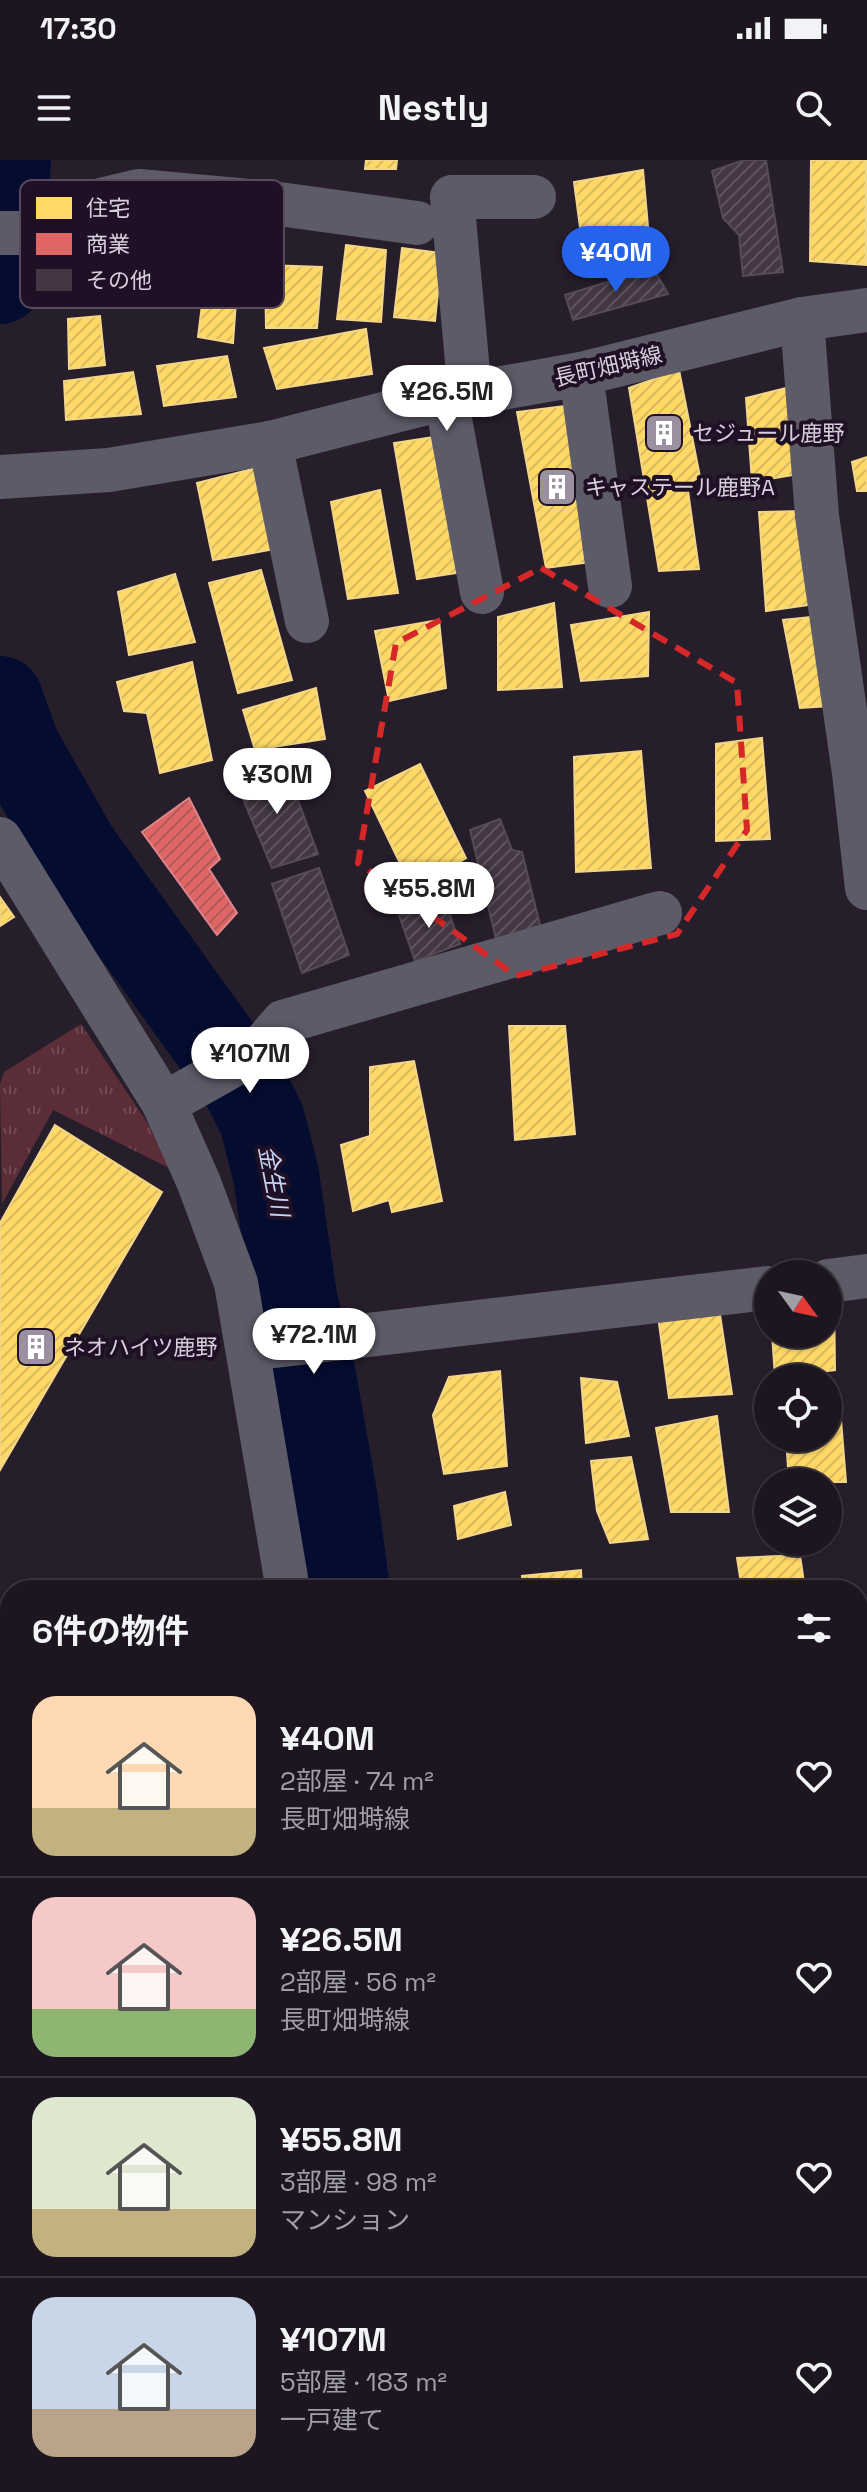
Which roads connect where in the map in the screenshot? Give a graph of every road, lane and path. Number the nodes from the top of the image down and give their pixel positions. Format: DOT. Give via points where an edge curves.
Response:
graph roads {
  1 [pos="534,197"];
  2 [pos="284,205"];
  3 [pos="417,223"];
  4 [pos="867,310"];
  5 [pos="802,319"];
  6 [pos="581,374"];
  7 [pos="458,396"];
  8 [pos="270,443"];
  9 [pos="9,478"];
  10 [pos="610,586"];
  11 [pos="482,592"];
  12 [pos="307,621"];
  13 [pos="0,839"];
  14 [pos="867,888"];
  15 [pos="660,913"];
  16 [pos="164,1104"];
  17 [pos="867,1276"];
  18 [pos="842,1279"];
  19 [pos="754,1290"];
  20 [pos="267,1348"];
  21 [pos="287,1580"];
  1 -- 7 [label="street" via="452,197"];
  2 -- 3 [label="street"];
  4 -- 5 [label="street, 長町畑塒線"];
  5 -- 6 [label="street, 長町畑塒線"];
  5 -- 14 [label="street" via="817,516"];
  6 -- 7 [label="street, 長町畑塒線"];
  6 -- 10 [label="street"];
  7 -- 8 [label="street, 長町畑塒線"];
  7 -- 11 [label="street"];
  8 -- 9 [label="street, 長町畑塒線" via="109,470"];
  8 -- 12 [label="street"];
  13 -- 16 [label="street"];
  15 -- 16 [label="street" via="283,1022 258,1051"];
  16 -- 20 [label="street"];
  17 -- 18 [label="street"];
  19 -- 20 [label="street"];
  20 -- 21 [label="street"];
}
